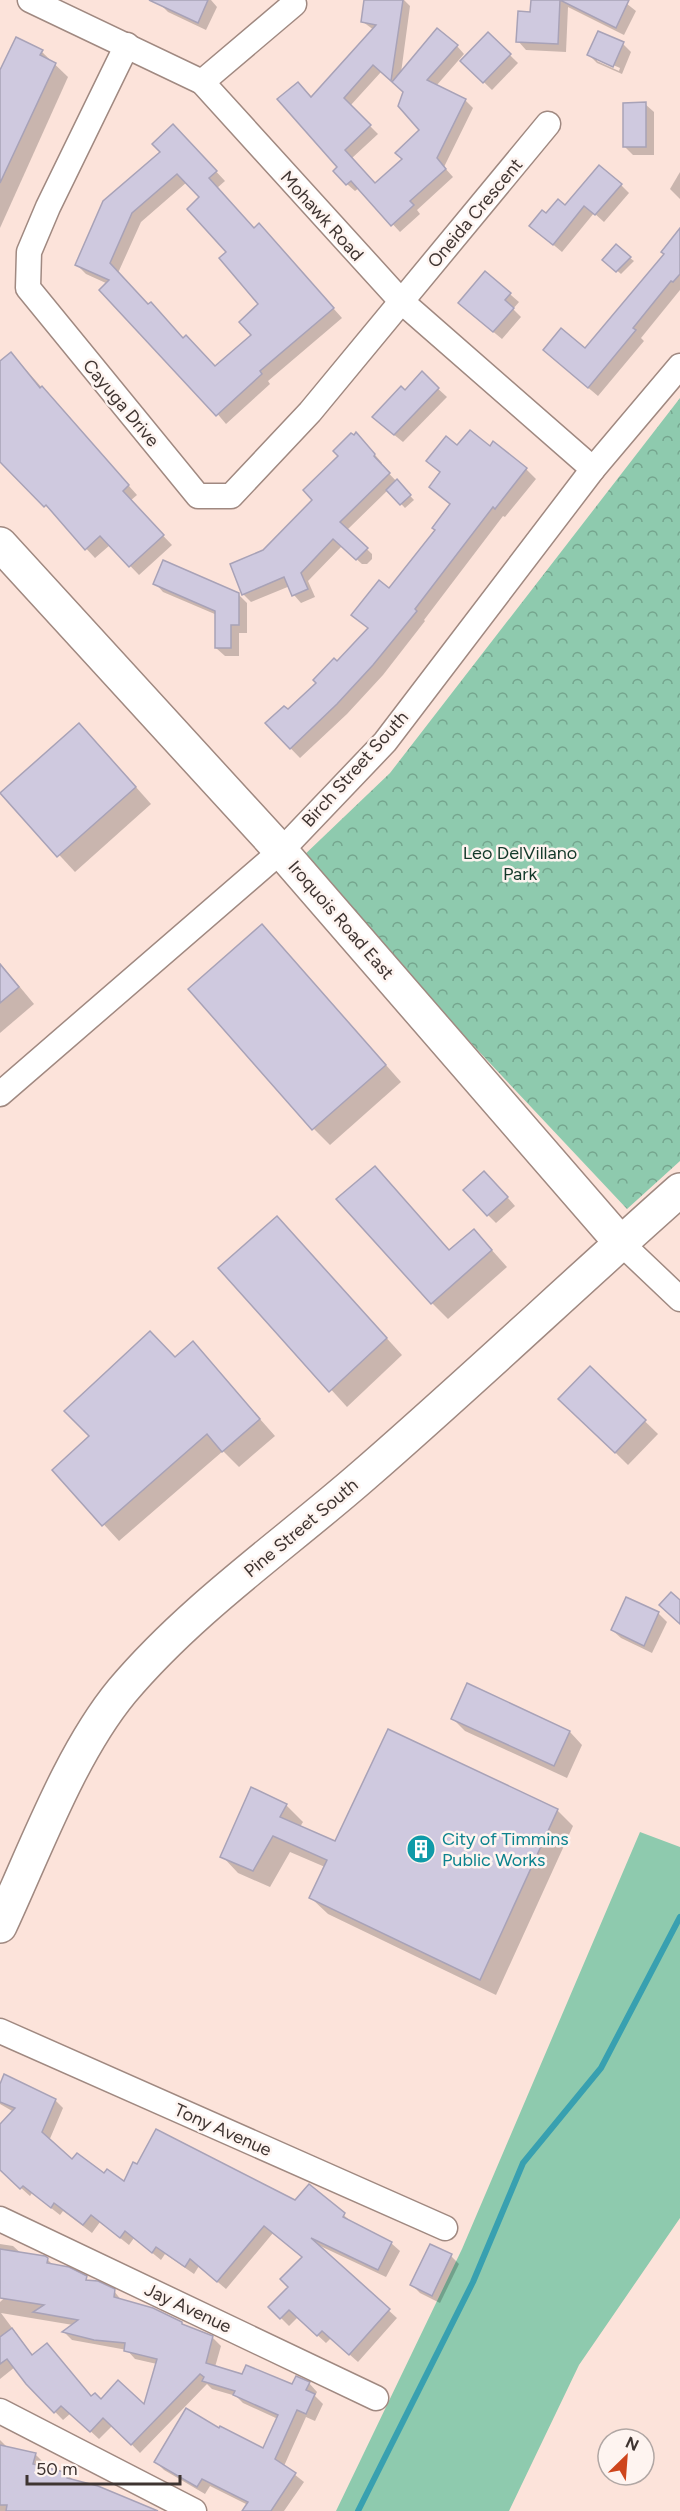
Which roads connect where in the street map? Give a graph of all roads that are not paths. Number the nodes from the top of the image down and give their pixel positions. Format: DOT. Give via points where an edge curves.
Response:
graph roads {
  1 [pos="30,0"];
  2 [pos="294,4"];
  3 [pos="127,45"];
  4 [pos="202,82"];
  5 [pos="548,124"];
  6 [pos="401,301"];
  7 [pos="680,366"];
  8 [pos="593,470"];
  9 [pos="0,544"];
  10 [pos="281,850"];
  11 [pos="0,1094"];
  12 [pos="680,1190"];
  13 [pos="621,1243"];
  14 [pos="680,1299"];
  15 [pos="0,1926"];
  16 [pos="0,2031"];
  17 [pos="0,2219"];
  18 [pos="445,2228"];
  19 [pos="376,2398"];
  20 [pos="0,2411"];
  21 [pos="194,2511"];
  1 -- 3 [label="street, Mohawk Road"];
  2 -- 4 [label="street"];
  3 -- 4 [label="street, Mohawk Road"];
  3 -- 6 [label="street, Cayuga Drive" via="29,252 28,288 198,496 231,496 310,412"];
  4 -- 6 [label="street, Mohawk Road"];
  5 -- 6 [label="street, Oneida Crescent"];
  6 -- 8 [label="street, Mohawk Road"];
  7 -- 8 [label="street, Birch Street South"];
  8 -- 10 [label="street, Birch Street South" via="385,742"];
  9 -- 10 [label="street, Iroquois Road East"];
  10 -- 11 [label="street, Birch Street South"];
  10 -- 13 [label="street, Iroquois Road East"];
  12 -- 13 [label="street, Pine Street South"];
  13 -- 14 [label="street, Iroquois Road East"];
  13 -- 15 [label="street, Pine Street South" via="365,1474 189,1621 123,1691 94,1730"];
  16 -- 18 [label="street, Tony Avenue"];
  17 -- 19 [label="street, Jay Avenue"];
  20 -- 21 [label="street"];
}
